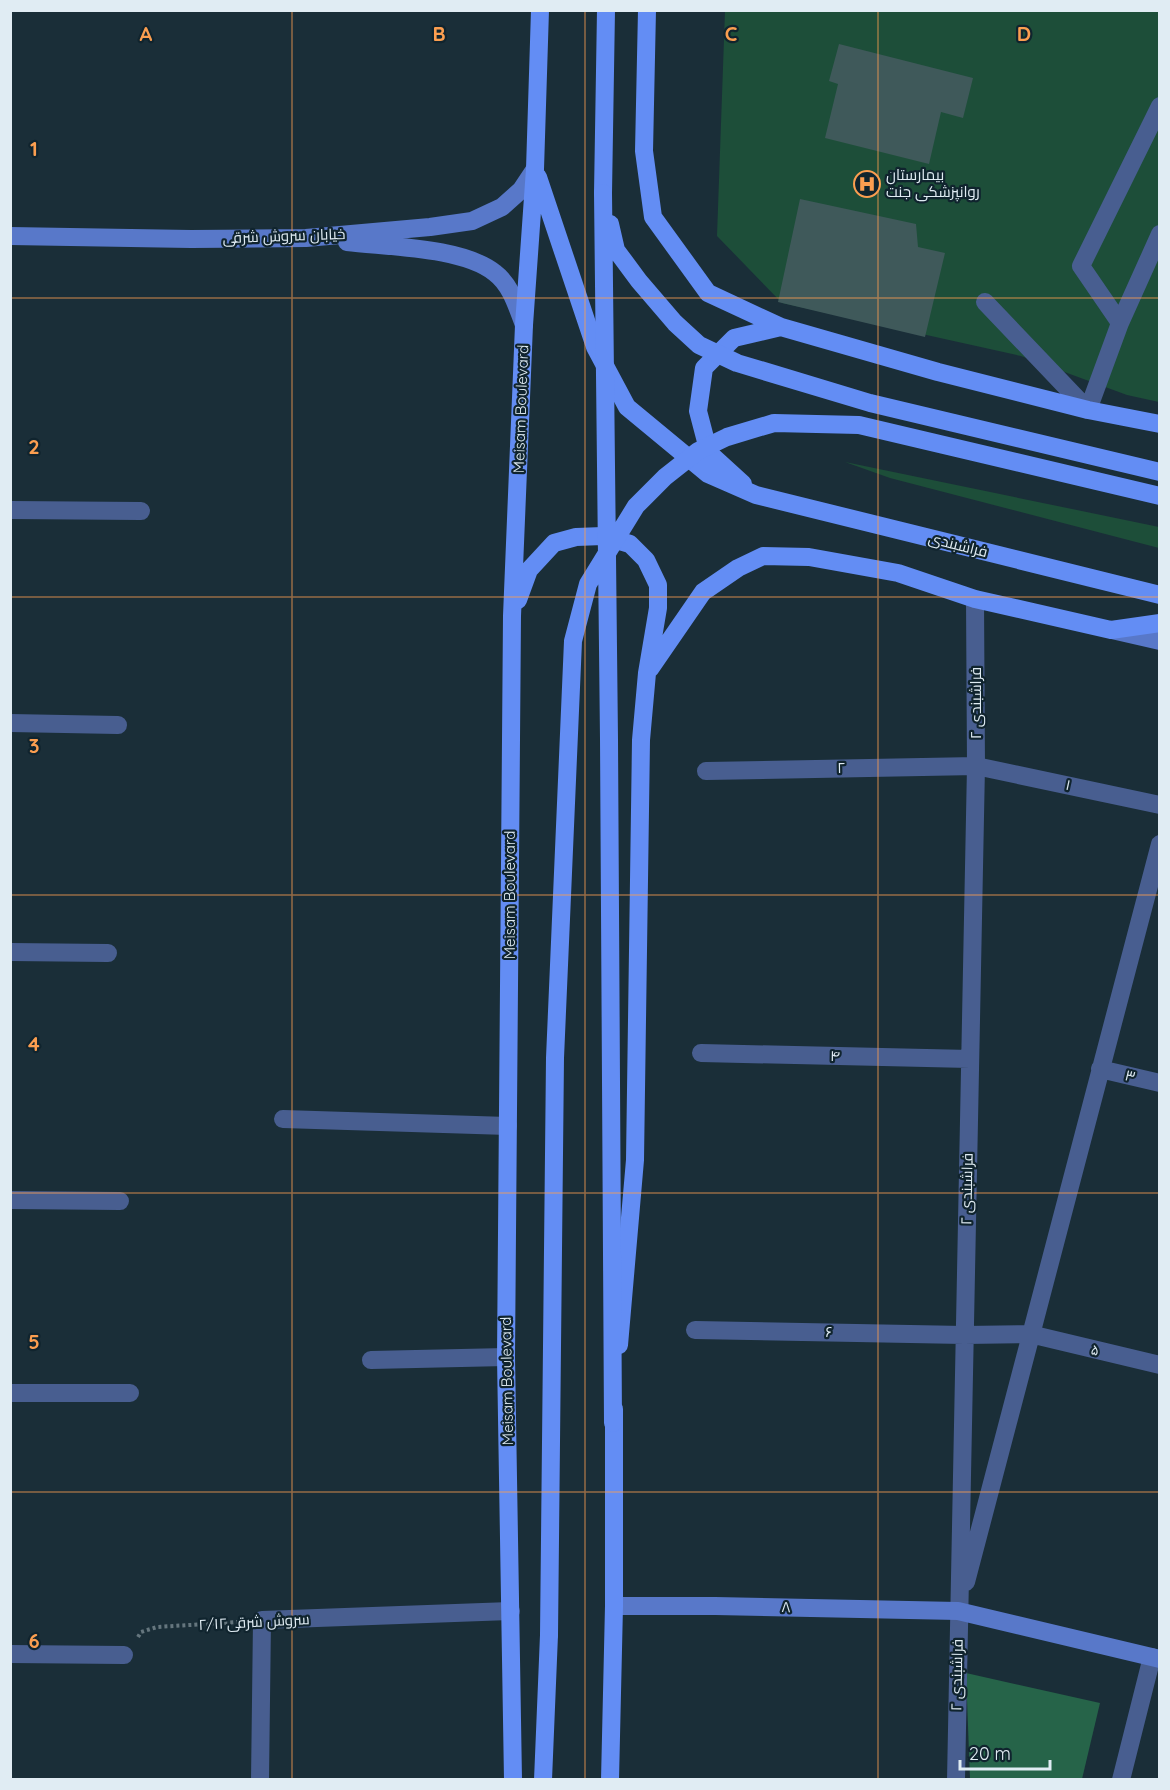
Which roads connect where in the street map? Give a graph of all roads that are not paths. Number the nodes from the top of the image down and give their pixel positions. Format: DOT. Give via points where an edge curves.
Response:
graph roads {
  1 [pos="540,10"];
  2 [pos="606,10"];
  3 [pos="646,10"];
  4 [pos="1160,106"];
  5 [pos="535,169"];
  6 [pos="603,193"];
  7 [pos="1160,234"];
  8 [pos="10,236"];
  9 [pos="306,238"];
  10 [pos="985,302"];
  11 [pos="1120,323"];
  12 [pos="525,325"];
  13 [pos="781,327"];
  14 [pos="1088,410"];
  15 [pos="1160,424"];
  16 [pos="1160,472"];
  17 [pos="756,495"];
  18 [pos="1160,496"];
  19 [pos="10,510"];
  20 [pos="141,511"];
  21 [pos="1160,594"];
  22 [pos="975,599"];
  23 [pos="512,616"];
  24 [pos="1160,622"];
  25 [pos="1111,630"];
  26 [pos="1160,641"];
  27 [pos="647,673"];
  28 [pos="10,723"];
  29 [pos="118,725"];
  30 [pos="976,766"];
  31 [pos="706,771"];
  32 [pos="1160,805"];
  33 [pos="1160,844"];
  34 [pos="10,952"];
  35 [pos="108,953"];
  36 [pos="701,1053"];
  37 [pos="970,1059"];
  38 [pos="1100,1069"];
  39 [pos="1160,1083"];
  40 [pos="283,1119"];
  41 [pos="508,1126"];
  42 [pos="10,1200"];
  43 [pos="120,1201"];
  44 [pos="695,1330"];
  45 [pos="1030,1334"];
  46 [pos="964,1335"];
  47 [pos="506,1357"];
  48 [pos="371,1360"];
  49 [pos="1160,1365"];
  50 [pos="10,1393"];
  51 [pos="130,1394"];
  52 [pos="613,1423"];
  53 [pos="614,1606"];
  54 [pos="511,1611"];
  55 [pos="958,1611"];
  56 [pos="10,1654"];
  57 [pos="124,1655"];
  58 [pos="1156,1658"];
  59 [pos="260,1779"];
  60 [pos="513,1779"];
  61 [pos="543,1779"];
  62 [pos="610,1779"];
  63 [pos="956,1779"];
  64 [pos="1121,1779"];
  1 -- 5 [label="main road, Meisam Boulevard"];
  2 -- 6 [label="main road"];
  3 -- 13 [label="main road" via="644,151 653,217 708,293"];
  4 -- 11 [label="street" via="1082,266"];
  5 -- 9 [label="street, خیابان سروش شرقی" via="521,190 502,207 472,221"];
  5 -- 12 [label="main road, Meisam Boulevard"];
  5 -- 17 [label="main road, فراشبندی" via="595,347 627,407 708,474"];
  6 -- 16 [label="main road, bridge" via="616,250 675,323 699,345 737,363 870,403"];
  6 -- 52 [label="main road, bridge"];
  7 -- 11 [label="street"];
  8 -- 9 [label="street, خیابان سروش شرقی"];
  9 -- 12 [label="street" via="473,259 496,273 513,296"];
  10 -- 14 [label="street"];
  11 -- 14 [label="street"];
  12 -- 23 [label="main road, Meisam Boulevard"];
  13 -- 14 [label="main road"];
  13 -- 17 [label="main road" via="734,338 704,368 698,411 709,453"];
  14 -- 15 [label="main road"];
  17 -- 21 [label="main road, فراشبندی"];
  18 -- 61 [label="main road, bridge" via="859,425 774,423 727,437 698,451 664,477 636,506 588,584 573,641 555,1058 549,1635"];
  19 -- 20 [label="street"];
  22 -- 25 [label="main road"];
  22 -- 27 [label="main road" via="898,573 809,557 763,556 703,592"];
  22 -- 30 [label="street, ۲ فراشبندی"];
  23 -- 27 [label="main road" via="529,570 554,543 603,536 630,544 646,560 658,585"];
  23 -- 41 [label="main road, Meisam Boulevard"];
  24 -- 25 [label="main road"];
  25 -- 26 [label="street"];
  27 -- 52 [label="main road" via="641,740 635,1161"];
  28 -- 29 [label="street"];
  30 -- 31 [label="street, ۲"];
  30 -- 32 [label="street, ۱"];
  30 -- 37 [label="street, ۲ فراشبندی"];
  33 -- 38 [label="street"];
  34 -- 35 [label="street"];
  36 -- 37 [label="street, ۴"];
  37 -- 46 [label="street, ۲ فراشبندی"];
  38 -- 39 [label="street, ۳"];
  38 -- 45 [label="street"];
  40 -- 41 [label="street"];
  41 -- 47 [label="main road, Meisam Boulevard"];
  42 -- 43 [label="street"];
  44 -- 46 [label="street, ۶"];
  45 -- 46 [label="street, ۶"];
  45 -- 49 [label="street, ۵"];
  45 -- 55 [label="street"];
  46 -- 55 [label="street, ۲ فراشبندی"];
  47 -- 48 [label="street"];
  47 -- 54 [label="main road, Meisam Boulevard"];
  50 -- 51 [label="street"];
  52 -- 53 [label="main road"];
  53 -- 55 [label="street, ۸"];
  53 -- 62 [label="main road"];
  54 -- 59 [label="street, سروش شرقی۲/۱۲" via="262,1620"];
  54 -- 60 [label="main road, Meisam Boulevard"];
  55 -- 58 [label="street, ۸"];
  55 -- 63 [label="street, ۲ فراشبندی"];
  56 -- 57 [label="street"];
  58 -- 64 [label="street"];
}
